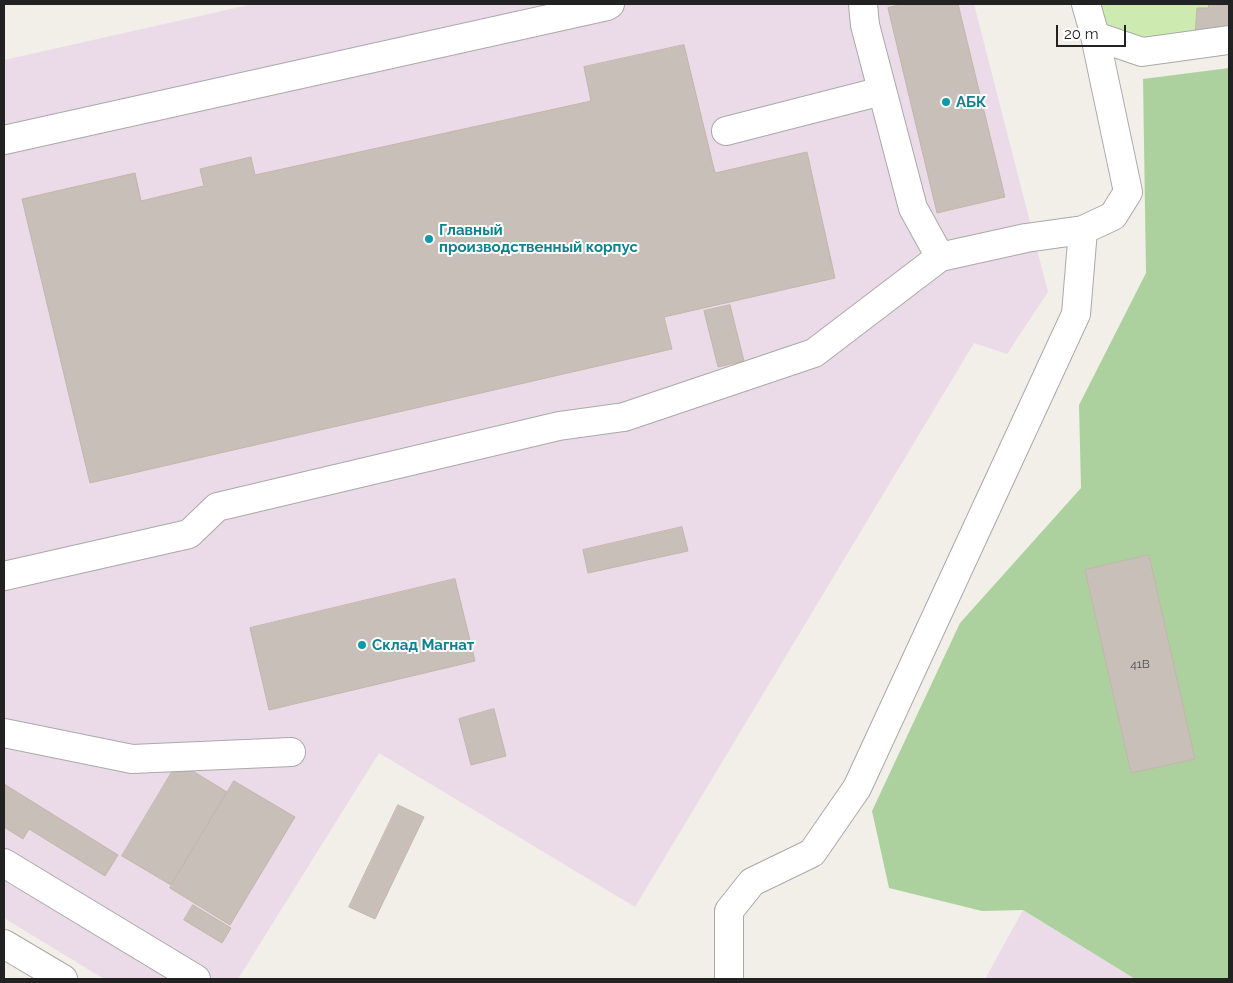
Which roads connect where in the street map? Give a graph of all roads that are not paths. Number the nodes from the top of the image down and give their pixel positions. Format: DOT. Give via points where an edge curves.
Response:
graph roads {
  1 [pos="610,4"];
  2 [pos="863,4"];
  3 [pos="1087,5"];
  4 [pos="1095,36"];
  5 [pos="1229,40"];
  6 [pos="882,91"];
  7 [pos="726,131"];
  8 [pos="4,140"];
  9 [pos="1083,230"];
  10 [pos="940,257"];
  11 [pos="4,576"];
  12 [pos="4,734"];
  13 [pos="291,752"];
  14 [pos="4,863"];
  15 [pos="4,944"];
  16 [pos="63,979"];
  17 [pos="196,979"];
  18 [pos="729,979"];
  1 -- 8 [label="street"];
  2 -- 6 [label="street" via="865,25"];
  3 -- 4 [label="street"];
  4 -- 5 [label="street" via="1142,52"];
  4 -- 9 [label="street" via="1128,192 1113,216"];
  6 -- 7 [label="street"];
  6 -- 10 [label="street" via="913,208"];
  9 -- 10 [label="street" via="1026,238"];
  9 -- 18 [label="street" via="1076,314 857,788 812,853 752,882 729,911"];
  10 -- 11 [label="street" via="814,353 624,417 558,426 216,507 189,534"];
  12 -- 13 [label="street" via="132,759"];
  14 -- 17 [label="street"];
  15 -- 16 [label="street"];
}
